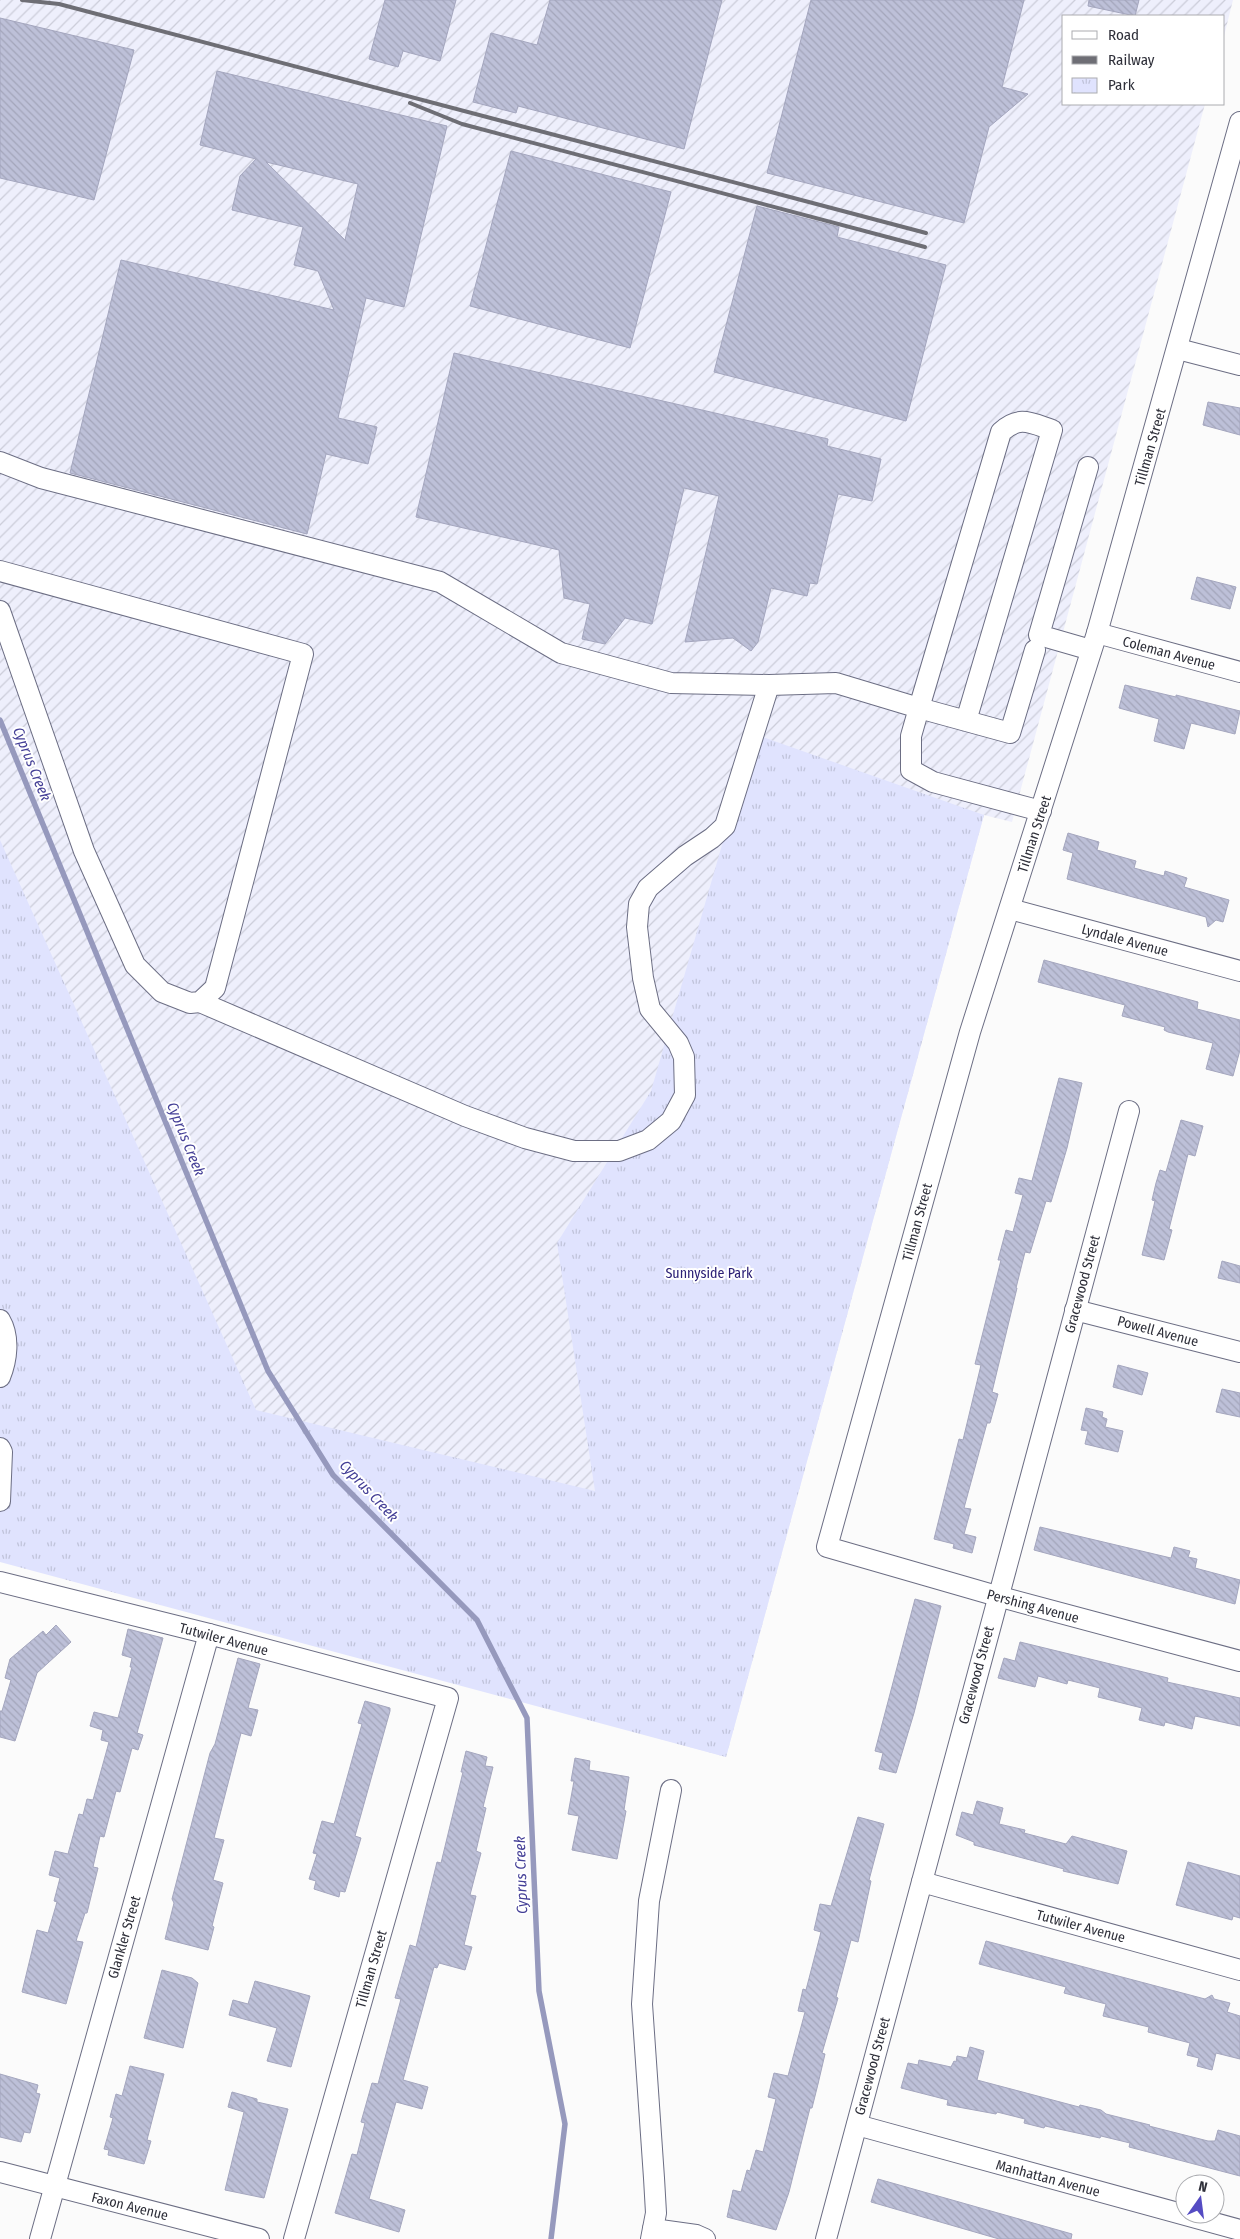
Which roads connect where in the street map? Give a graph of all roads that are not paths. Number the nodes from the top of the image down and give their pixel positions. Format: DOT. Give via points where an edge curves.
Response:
graph roads {
  1 [pos="1240,122"];
  2 [pos="1178,349"];
  3 [pos="1240,365"];
  4 [pos="0,462"];
  5 [pos="1088,467"];
  6 [pos="0,571"];
  7 [pos="0,611"];
  8 [pos="1094,642"];
  9 [pos="1035,650"];
  10 [pos="1240,672"];
  11 [pos="769,686"];
  12 [pos="920,701"];
  13 [pos="966,721"];
  14 [pos="1041,811"];
  15 [pos="1010,908"];
  16 [pos="1240,971"];
  17 [pos="200,1002"];
  18 [pos="1129,1111"];
  19 [pos="1076,1310"];
  20 [pos="0,1320"];
  21 [pos="1240,1352"];
  22 [pos="0,1377"];
  23 [pos="0,1448"];
  24 [pos="0,1501"];
  25 [pos="827,1547"];
  26 [pos="0,1582"];
  27 [pos="997,1596"];
  28 [pos="209,1634"];
  29 [pos="1240,1661"];
  30 [pos="448,1698"];
  31 [pos="671,1790"];
  32 [pos="922,1882"];
  33 [pos="1240,1970"];
  34 [pos="857,2125"];
  35 [pos="0,2172"];
  36 [pos="54,2187"];
  37 [pos="1240,2230"];
  38 [pos="652,2234"];
  39 [pos="40,2239"];
  40 [pos="260,2239"];
  41 [pos="294,2239"];
  42 [pos="705,2239"];
  43 [pos="826,2239"];
  1 -- 2 [label="street, Tillman Street"];
  2 -- 3 [label="street"];
  2 -- 8 [label="street, Tillman Street"];
  4 -- 11 [label="street" via="41,478 440,582 561,653 671,683"];
  5 -- 8 [label="street, Coleman Avenue" via="1039,635"];
  6 -- 17 [label="street" via="303,654 215,988"];
  7 -- 17 [label="street" via="84,851 135,965 162,992 190,1003"];
  8 -- 10 [label="street, Coleman Avenue"];
  8 -- 14 [label="street, Tillman Street"];
  9 -- 13 [label="street" via="1010,733"];
  11 -- 12 [label="street" via="836,683"];
  11 -- 17 [label="street" via="725,826 648,888 639,904 637,928 650,1009 678,1043 684,1057 686,1095 671,1121 648,1140 619,1151 574,1151 525,1138 465,1116"];
  12 -- 13 [label="street"];
  12 -- 13 [label="street" via="1001,432 1010,424 1024,421 1052,430"];
  12 -- 14 [label="street" via="911,736 911,770 933,782"];
  14 -- 15 [label="street, Tillman Street"];
  15 -- 16 [label="street, Lyndale Avenue"];
  15 -- 25 [label="street, Tillman Street" via="970,1032"];
  18 -- 19 [label="street, Gracewood Street"];
  19 -- 21 [label="street, Powell Avenue"];
  19 -- 27 [label="street, Gracewood Street"];
  20 -- 22 [label="street" via="5,1328 6,1362"];
  23 -- 24 [label="street"];
  25 -- 27 [label="street, Pershing Avenue"];
  26 -- 28 [label="street, Tutwiler Avenue"];
  27 -- 29 [label="street, Pershing Avenue"];
  27 -- 32 [label="street, Gracewood Street"];
  28 -- 30 [label="street, Tutwiler Avenue"];
  28 -- 36 [label="street, Glankler Street"];
  30 -- 41 [label="street, Tillman Street"];
  31 -- 38 [label="street" via="650,1900 642,2004 656,2213"];
  32 -- 33 [label="street, Tutwiler Avenue"];
  32 -- 34 [label="street, Gracewood Street"];
  34 -- 37 [label="street, Manhattan Avenue"];
  34 -- 43 [label="street, Gracewood Street"];
  35 -- 36 [label="street, Faxon Avenue"];
  36 -- 39 [label="street, Glankler Street"];
  36 -- 40 [label="street, Faxon Avenue"];
  38 -- 42 [label="street" via="696,2235"];
}
